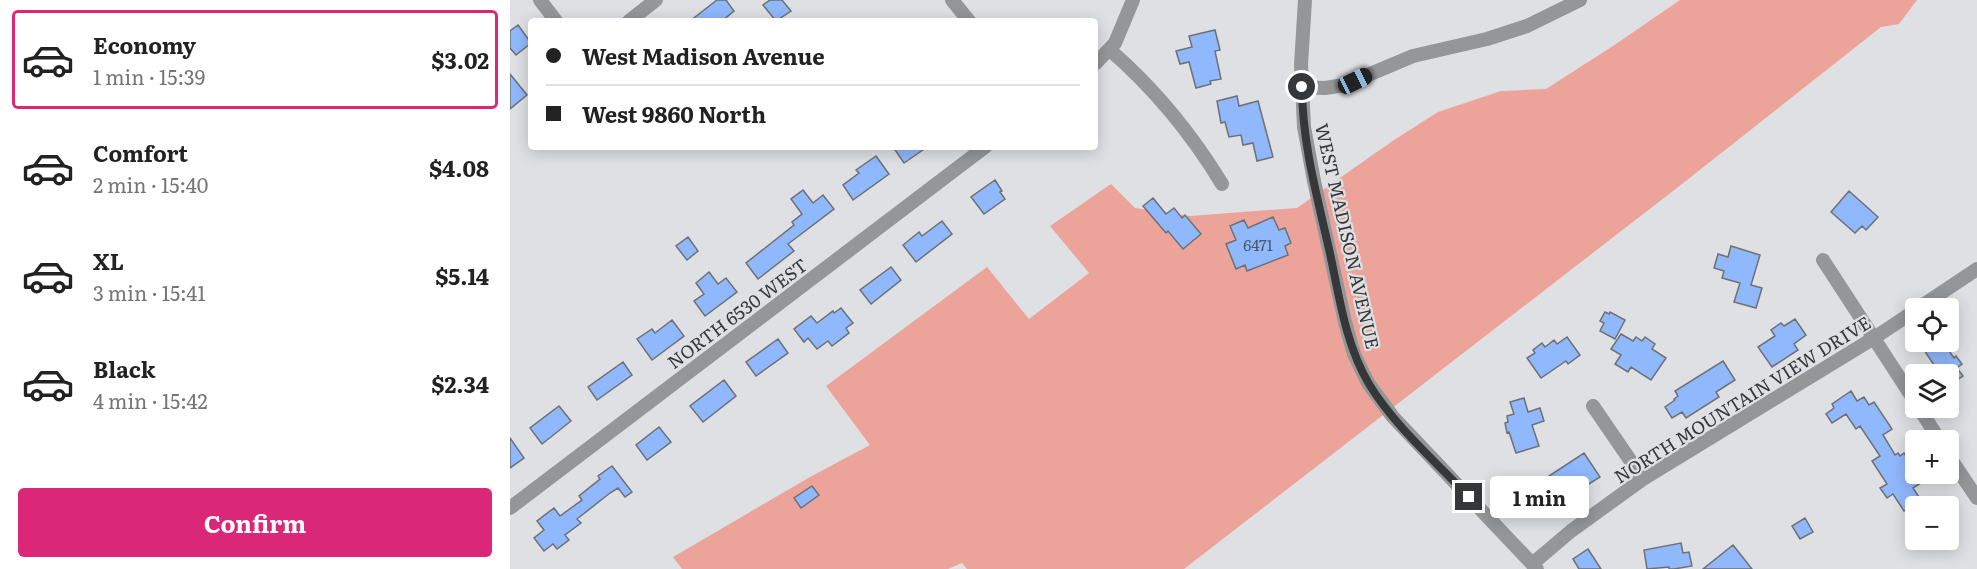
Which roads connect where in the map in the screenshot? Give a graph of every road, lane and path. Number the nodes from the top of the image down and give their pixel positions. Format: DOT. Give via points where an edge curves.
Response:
graph roads {
  1 [pos="540,0"];
  2 [pos="656,0"];
  3 [pos="952,0"];
  4 [pos="1133,0"];
  5 [pos="1305,0"];
  6 [pos="1580,0"];
  7 [pos="554,18"];
  8 [pos="633,18"];
  9 [pos="967,18"];
  10 [pos="1110,50"];
  11 [pos="1098,61"];
  12 [pos="1302,87"];
  13 [pos="981,150"];
  14 [pos="1222,184"];
  15 [pos="1823,260"];
  16 [pos="1977,269"];
  17 [pos="1934,298"];
  18 [pos="1905,317"];
  19 [pos="1874,338"];
  20 [pos="1905,386"];
  21 [pos="1593,406"];
  22 [pos="1959,471"];
  23 [pos="1643,479"];
  24 [pos="1977,498"];
  25 [pos="510,508"];
  26 [pos="1535,566"];
  1 -- 7 [label="street"];
  2 -- 8 [label="street"];
  3 -- 9 [label="street"];
  4 -- 10 [label="street"];
  5 -- 12 [label="street, WEST MADISON AVENUE"];
  6 -- 12 [label="street" via="1509,33 1413,56 1344,85"];
  10 -- 11 [label="street"];
  10 -- 14 [label="street" via="1172,112"];
  12 -- 26 [label="street, WEST MADISON AVENUE" via="1308,155 1349,338 1361,369 1405,429"];
  13 -- 25 [label="street, NORTH 6530 WEST"];
  15 -- 19 [label="street"];
  16 -- 17 [label="street, NORTH MOUNTAIN VIEW DRIVE"];
  18 -- 19 [label="street, NORTH MOUNTAIN VIEW DRIVE"];
  19 -- 20 [label="street"];
  19 -- 23 [label="street, NORTH MOUNTAIN VIEW DRIVE"];
  21 -- 23 [label="street"];
  22 -- 24 [label="street"];
  23 -- 26 [label="street, NORTH MOUNTAIN VIEW DRIVE" via="1571,531"];
}
